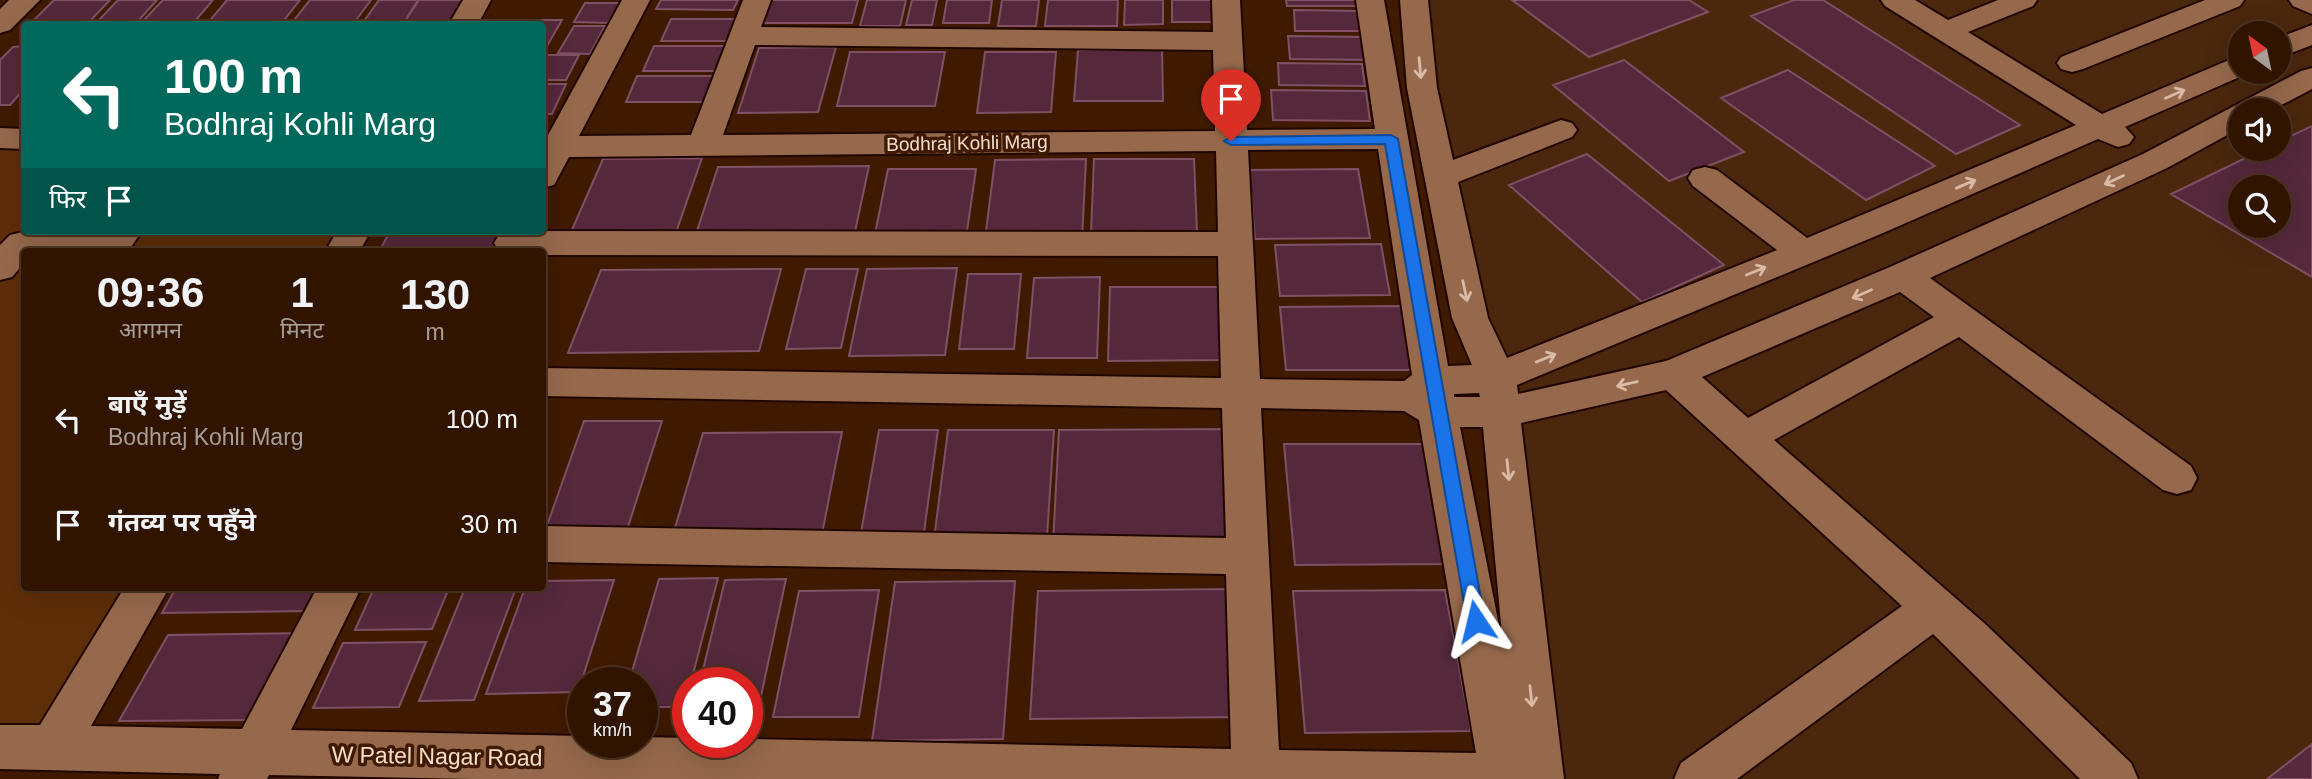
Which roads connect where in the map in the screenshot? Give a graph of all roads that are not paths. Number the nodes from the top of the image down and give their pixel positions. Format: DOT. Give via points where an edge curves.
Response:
graph roads {
  1 [pos="26,0"];
  2 [pos="478,0"];
  3 [pos="636,0"];
  4 [pos="757,0"];
  5 [pos="1226,0"];
  6 [pos="1370,0"];
  7 [pos="1414,0"];
  8 [pos="1895,0"];
  9 [pos="2023,0"];
  10 [pos="2230,0"];
  11 [pos="2303,0"];
  12 [pos="2312,5"];
  13 [pos="466,21"];
  14 [pos="0,26"];
  15 [pos="21,28"];
  16 [pos="1946,31"];
  17 [pos="2312,34"];
  18 [pos="744,36"];
  19 [pos="1227,41"];
  20 [pos="2291,43"];
  21 [pos="2072,63"];
  22 [pos="2228,71"];
  23 [pos="2312,77"];
  24 [pos="2272,98"];
  25 [pos="2228,121"];
  26 [pos="2101,127"];
  27 [pos="1560,130"];
  28 [pos="0,138"];
  29 [pos="21,139"];
  30 [pos="1391,139"];
  31 [pos="1231,141"];
  32 [pos="704,146"];
  33 [pos="550,147"];
  34 [pos="2155,161"];
  35 [pos="1441,177"];
  36 [pos="1705,178"];
  37 [pos="122,235"];
  38 [pos="512,242"];
  39 [pos="1236,244"];
  40 [pos="1803,252"];
  41 [pos="0,268"];
  42 [pos="1903,276"];
  43 [pos="1961,319"];
  44 [pos="1673,373"];
  45 [pos="546,382"];
  46 [pos="1243,394"];
  47 [pos="1499,395"];
  48 [pos="1427,396"];
  49 [pos="1745,438"];
  50 [pos="2176,478"];
  51 [pos="546,544"];
  52 [pos="1248,556"];
  53 [pos="145,591"];
  54 [pos="337,591"];
  55 [pos="1934,607"];
  56 [pos="18,755"];
  57 [pos="249,765"];
  58 [pos="464,768"];
  59 [pos="1256,775"];
  60 [pos="1516,778"];
  61 [pos="1698,779"];
  62 [pos="2114,779"];
  1 -- 14 [label="street"];
  2 -- 13 [label="street"];
  3 -- 33 [label="street"];
  4 -- 18 [label="street"];
  5 -- 19 [label="street"];
  6 -- 30 [label="street"];
  7 -- 35 [label="street, one-way" via="1422,88"];
  8 -- 16 [label="street"];
  9 -- 16 [label="street"];
  10 -- 21 [label="street"];
  11 -- 12 [label="street"];
  14 -- 15 [label="street"];
  16 -- 26 [label="street"];
  17 -- 20 [label="street"];
  18 -- 19 [label="street"];
  18 -- 32 [label="street"];
  19 -- 31 [label="street"];
  26 -- 22 [label="street, one-way"];
  23 -- 24 [label="street"];
  25 -- 34 [label="street"];
  26 -- 34 [label="street"];
  40 -- 26 [label="street, one-way"];
  27 -- 35 [label="street"];
  28 -- 29 [label="street"];
  30 -- 31 [label="street, Bodhraj Kohli Marg"];
  30 -- 48 [label="street"];
  31 -- 32 [label="street, Bodhraj Kohli Marg"];
  31 -- 39 [label="street"];
  32 -- 33 [label="street, Bodhraj Kohli Marg"];
  34 -- 42 [label="street, one-way"];
  35 -- 47 [label="street, one-way" via="1471,318"];
  36 -- 40 [label="street"];
  37 -- 41 [label="street" via="119,239 22,243"];
  38 -- 39 [label="street"];
  39 -- 46 [label="street"];
  47 -- 40 [label="street, one-way"];
  42 -- 43 [label="street"];
  42 -- 44 [label="street, one-way"];
  43 -- 49 [label="street"];
  43 -- 50 [label="street"];
  44 -- 47 [label="street, one-way"];
  44 -- 49 [label="street"];
  45 -- 46 [label="street"];
  46 -- 48 [label="street"];
  46 -- 52 [label="street"];
  47 -- 48 [label="street"];
  47 -- 60 [label="street, one-way"];
  48 -- 60 [label="street"];
  49 -- 55 [label="street"];
  51 -- 52 [label="street"];
  52 -- 59 [label="street"];
  53 -- 56 [label="street"];
  54 -- 57 [label="street"];
  55 -- 61 [label="street"];
  55 -- 62 [label="street"];
  56 -- 57 [label="street, W Patel Nagar Road"];
  57 -- 58 [label="street, W Patel Nagar Road"];
  58 -- 59 [label="street, W Patel Nagar Road"];
  59 -- 60 [label="street, W Patel Nagar Road"];
}
